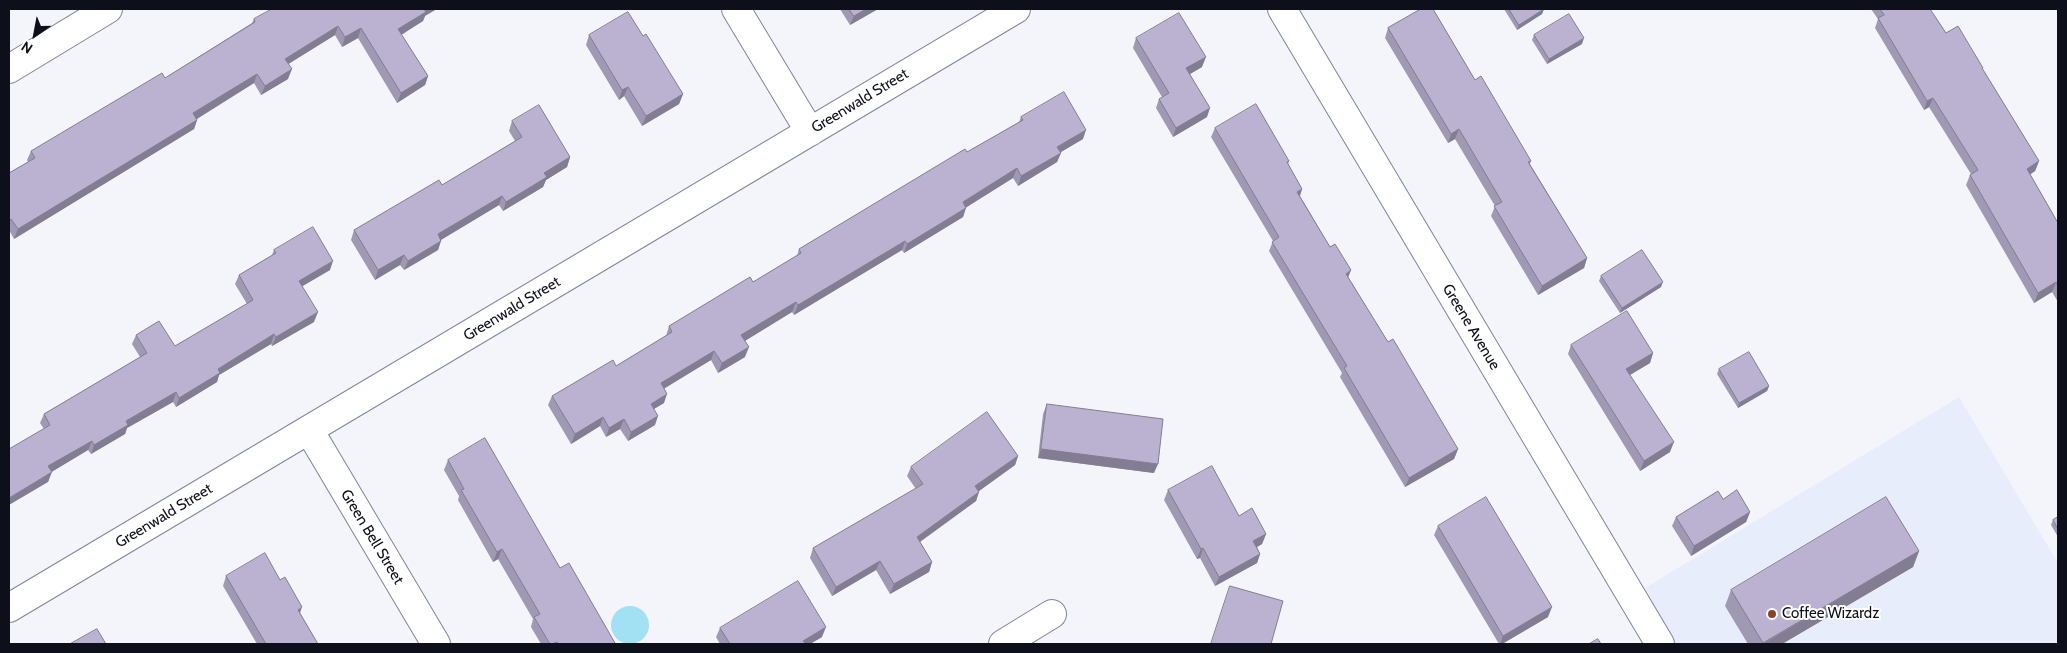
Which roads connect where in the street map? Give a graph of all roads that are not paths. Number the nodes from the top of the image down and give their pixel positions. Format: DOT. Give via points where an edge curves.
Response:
graph roads {
  1 [pos="108,9"];
  2 [pos="736,9"];
  3 [pos="1016,9"];
  4 [pos="1282,9"];
  5 [pos="9,69"];
  6 [pos="810,132"];
  7 [pos="308,430"];
  8 [pos="9,608"];
  9 [pos="1052,614"];
  10 [pos="436,644"];
  11 [pos="1003,644"];
  12 [pos="1660,644"];
  1 -- 5 [label="street"];
  2 -- 6 [label="street"];
  3 -- 6 [label="street, Greenwald Street"];
  4 -- 12 [label="street, Greene Avenue"];
  6 -- 7 [label="street, Greenwald Street"];
  7 -- 8 [label="street, Greenwald Street"];
  7 -- 10 [label="street, Green Bell Street"];
  9 -- 11 [label="street"];
}
